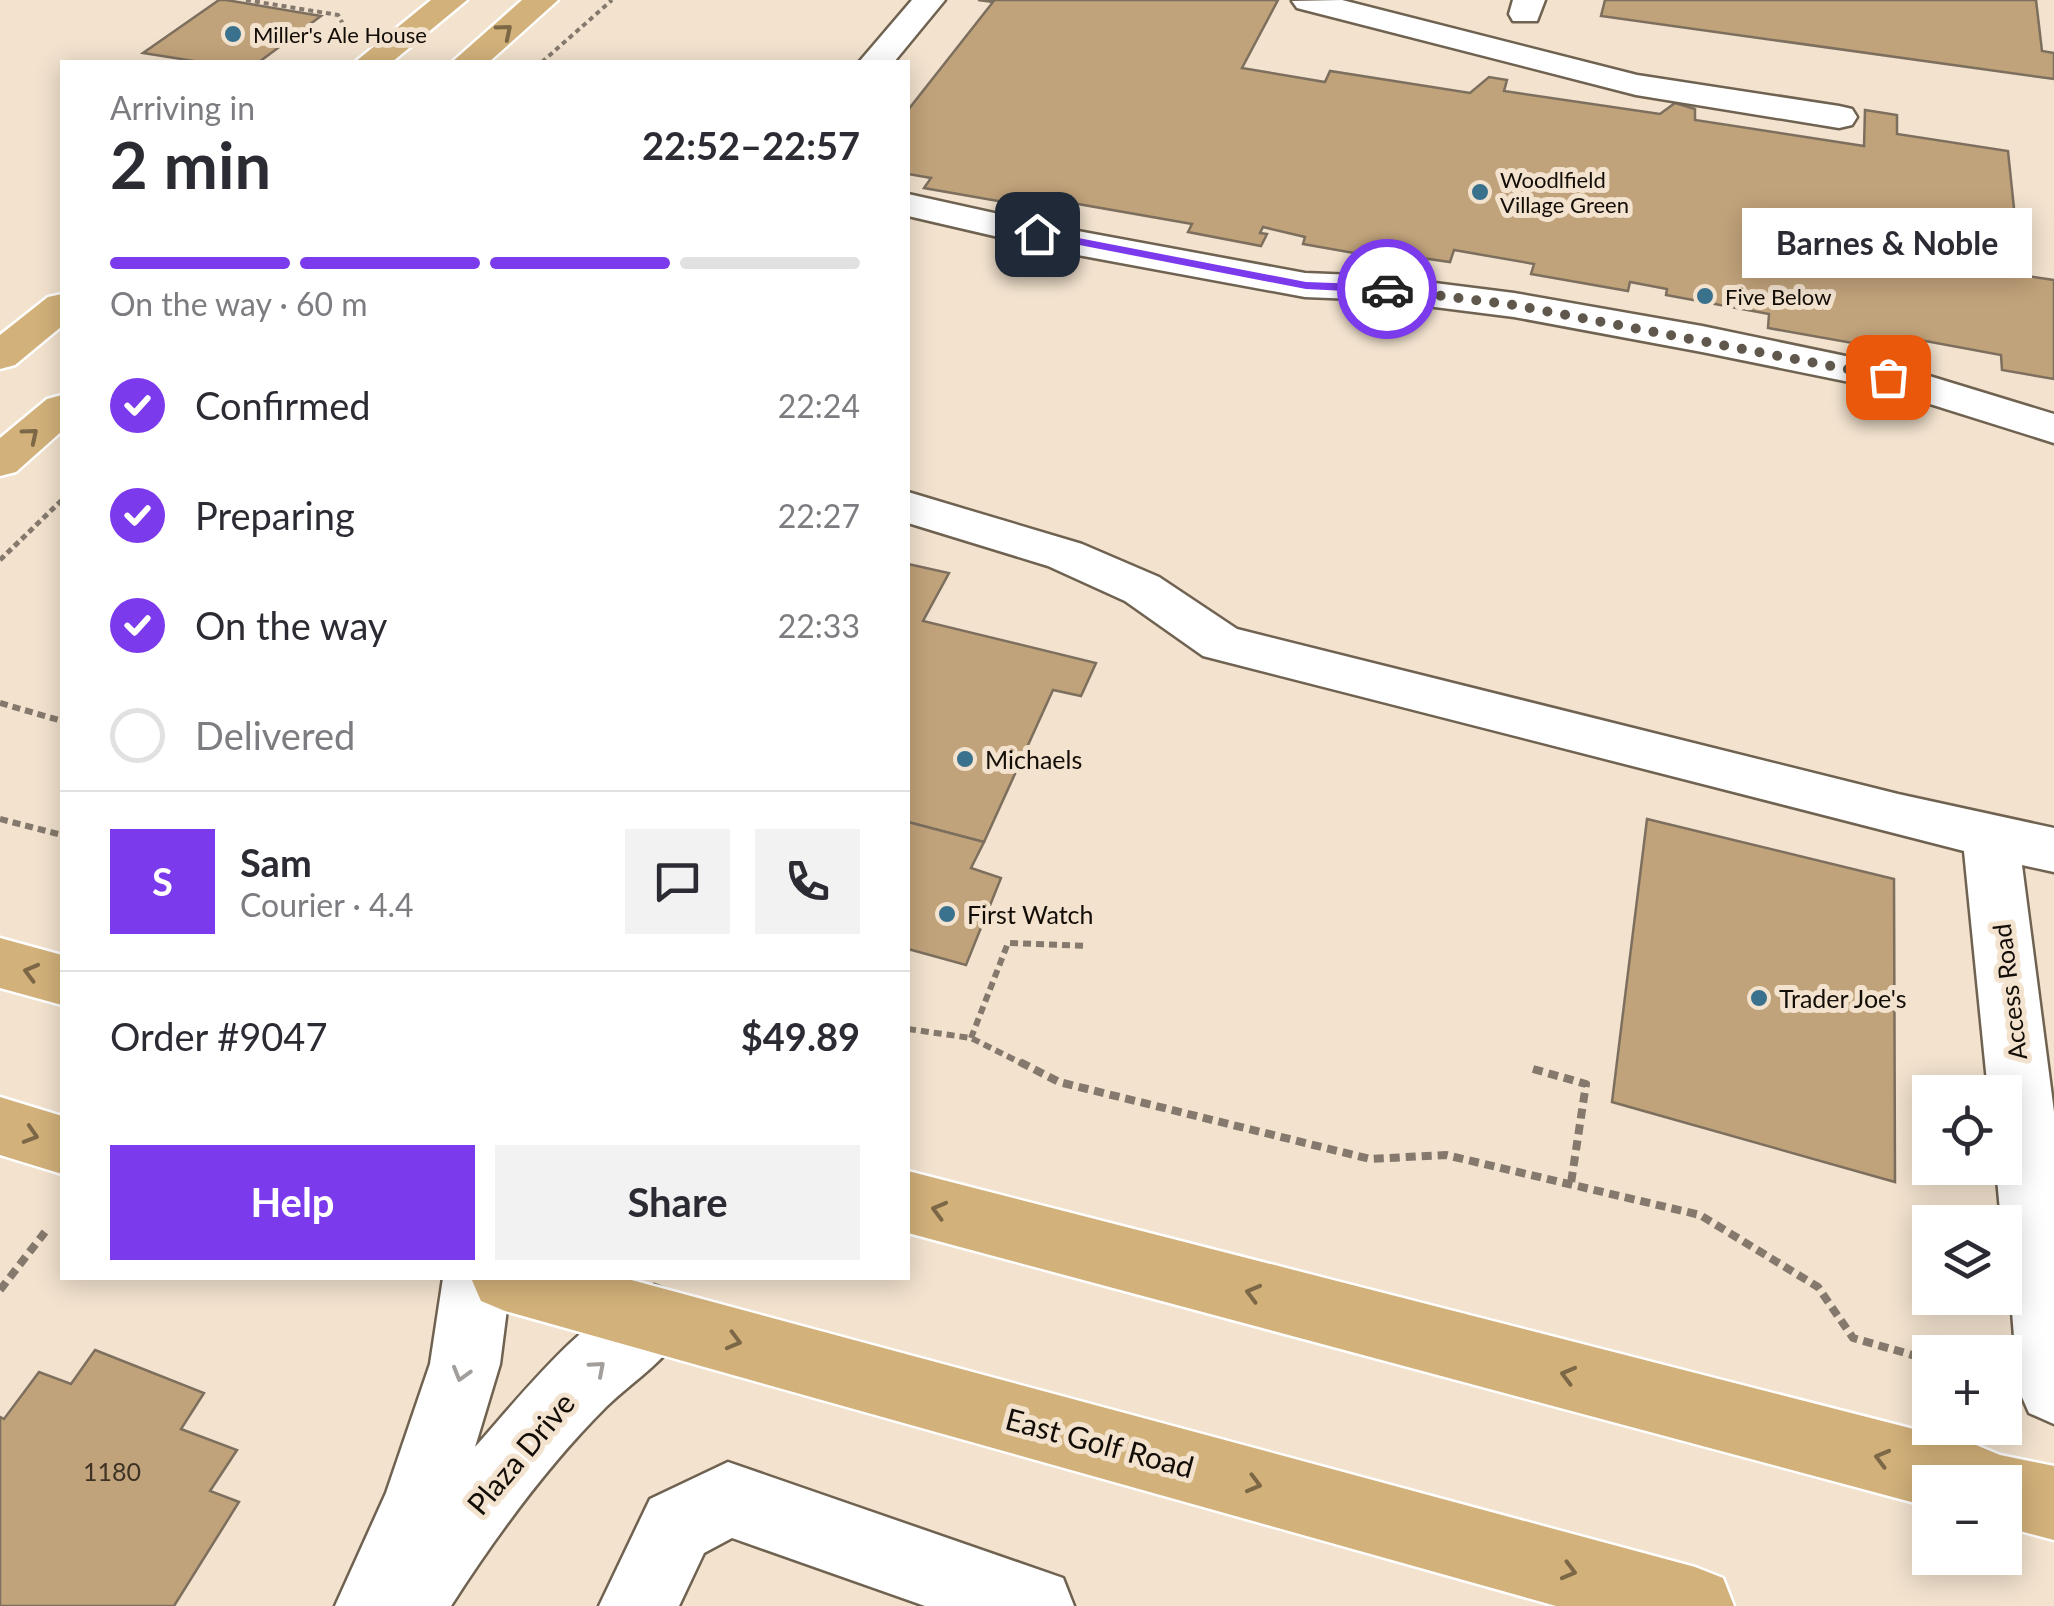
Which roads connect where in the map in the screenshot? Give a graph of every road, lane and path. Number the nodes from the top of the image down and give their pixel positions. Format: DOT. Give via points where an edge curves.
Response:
graph roads {
  1 [pos="246,0"];
  2 [pos="451,0"];
  3 [pos="542,0"];
  4 [pos="612,0"];
  5 [pos="929,0"];
  6 [pos="1438,0"];
  7 [pos="1308,2"];
  8 [pos="1404,25"];
  9 [pos="344,26"];
  10 [pos="375,60"];
  11 [pos="470,60"];
  12 [pos="544,60"];
  13 [pos="878,60"];
  14 [pos="1840,117"];
  15 [pos="910,204"];
  16 [pos="60,308"];
  17 [pos="0,356"];
  18 [pos="60,410"];
  19 [pos="2054,429"];
  20 [pos="0,462"];
  21 [pos="60,502"];
  22 [pos="910,508"];
  23 [pos="0,560"];
  24 [pos="0,703"];
  25 [pos="60,720"];
  26 [pos="0,820"];
  27 [pos="60,835"];
  28 [pos="1990,835"];
  29 [pos="2054,850"];
  30 [pos="1088,946"];
  31 [pos="0,963"];
  32 [pos="60,979"];
  33 [pos="910,1029"];
  34 [pos="971,1038"];
  35 [pos="1533,1069"];
  36 [pos="0,1126"];
  37 [pos="60,1143"];
  38 [pos="1572,1183"];
  39 [pos="910,1203"];
  40 [pos="44,1232"];
  41 [pos="476,1280"];
  42 [pos="512,1280"];
  43 [pos="0,1290"];
  44 [pos="654,1318"];
  45 [pos="1912,1355"];
  46 [pos="2054,1388"];
  47 [pos="1912,1465"];
  48 [pos="2022,1495"];
  49 [pos="2054,1503"];
  50 [pos="374,1606"];
  51 [pos="405,1606"];
  52 [pos="638,1606"];
  53 [pos="1034,1606"];
  54 [pos="1695,1606"];
  1 -- 9 [label="path" via="338,15"];
  2 -- 10 [label="main road"];
  11 -- 3 [label="main road, one-way"];
  4 -- 12 [label="path"];
  5 -- 13 [label="street"];
  6 -- 8 [label="street"];
  7 -- 8 [label="street"];
  8 -- 14 [label="street" via="1636,85"];
  15 -- 19 [label="street" via="1306,285 1514,305 1702,339 1888,377"];
  16 -- 17 [label="main road"];
  20 -- 18 [label="main road, one-way"];
  21 -- 23 [label="path"];
  22 -- 28 [label="street" via="1064,555 1142,589 1221,644"];
  24 -- 25 [label="path"];
  26 -- 27 [label="path"];
  28 -- 29 [label="street"];
  28 -- 46 [label="street, Access Road"];
  30 -- 34 [label="path" via="1008,943"];
  32 -- 31 [label="main road, one-way"];
  33 -- 34 [label="path"];
  34 -- 38 [label="path" via="1058,1082 1370,1160 1446,1154"];
  35 -- 38 [label="path" via="1586,1084"];
  36 -- 37 [label="main road, one-way"];
  38 -- 45 [label="path" via="1700,1215 1818,1287 1853,1338"];
  47 -- 39 [label="main road, one-way"];
  40 -- 43 [label="path"];
  41 -- 50 [label="street, Plaza Drive, one-way" via="465,1364 420,1502"];
  42 -- 44 [label="main road, East Golf Road"];
  51 -- 44 [label="street, Plaza Drive, one-way" via="473,1505 580,1383"];
  44 -- 54 [label="main road, East Golf Road, one-way"];
  48 -- 49 [label="main road"];
  52 -- 53 [label="street" via="676,1526 728,1500"];
}
